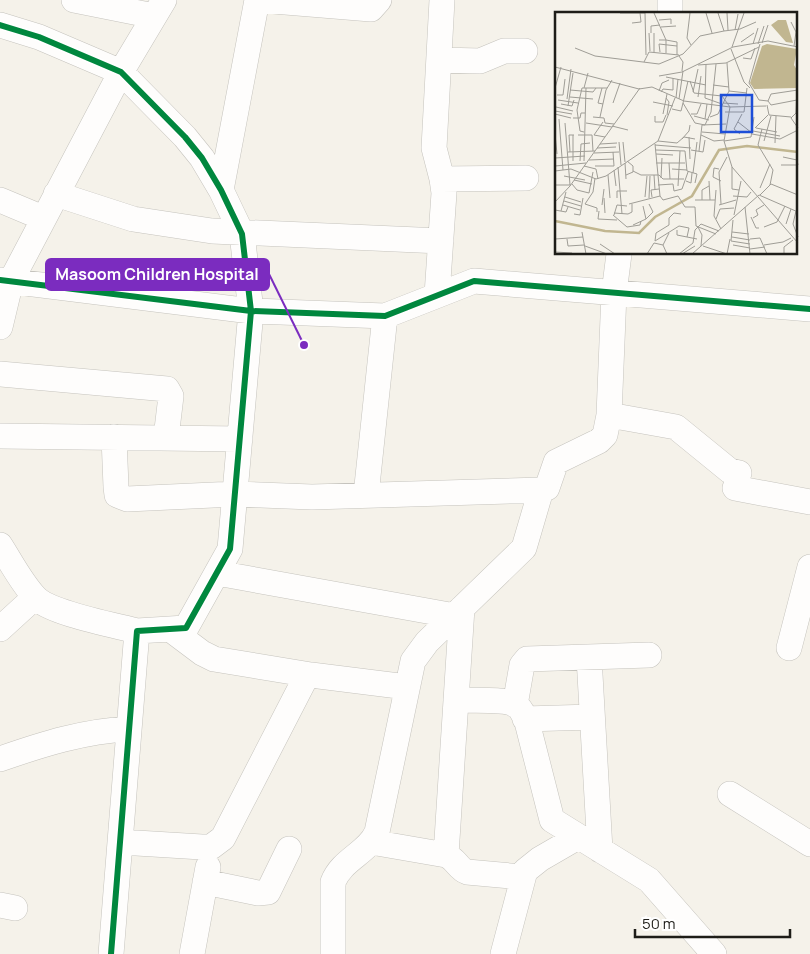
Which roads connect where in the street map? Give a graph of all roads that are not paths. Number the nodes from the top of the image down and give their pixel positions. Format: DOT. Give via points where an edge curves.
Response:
graph roads {
  1 [pos="259,0"];
  2 [pos="379,0"];
  3 [pos="442,0"];
  4 [pos="86,1"];
  5 [pos="159,8"];
  6 [pos="0,25"];
  7 [pos="525,51"];
  8 [pos="440,60"];
  9 [pos="121,72"];
  10 [pos="526,178"];
  11 [pos="442,179"];
  12 [pos="221,190"];
  13 [pos="56,194"];
  14 [pos="0,200"];
  15 [pos="43,218"];
  16 [pos="242,234"];
  17 [pos="441,240"];
  18 [pos="619,255"];
  19 [pos="5,281"];
  20 [pos="614,293"];
  21 [pos="437,296"];
  22 [pos="810,309"];
  23 [pos="251,311"];
  24 [pos="385,316"];
  25 [pos="0,327"];
  26 [pos="0,374"];
  27 [pos="609,415"];
  28 [pos="0,436"];
  29 [pos="114,437"];
  30 [pos="166,438"];
  31 [pos="240,439"];
  32 [pos="541,490"];
  33 [pos="235,494"];
  34 [pos="366,495"];
  35 [pos="810,502"];
  36 [pos="0,545"];
  37 [pos="810,567"];
  38 [pos="217,573"];
  39 [pos="35,598"];
  40 [pos="458,612"];
  41 [pos="0,629"];
  42 [pos="170,629"];
  43 [pos="137,632"];
  44 [pos="789,648"];
  45 [pos="649,655"];
  46 [pos="590,656"];
  47 [pos="311,675"];
  48 [pos="407,687"];
  49 [pos="456,700"];
  50 [pos="520,712"];
  51 [pos="592,717"];
  52 [pos="129,729"];
  53 [pos="0,759"];
  54 [pos="730,794"];
  55 [pos="578,837"];
  56 [pos="120,842"];
  57 [pos="370,842"];
  58 [pos="810,844"];
  59 [pos="211,847"];
  60 [pos="289,849"];
  61 [pos="600,850"];
  62 [pos="446,855"];
  63 [pos="522,877"];
  64 [pos="205,882"];
  65 [pos="111,954"];
  66 [pos="192,954"];
  67 [pos="333,954"];
  68 [pos="503,954"];
  69 [pos="714,954"];
  1 -- 2 [label="street" via="372,8"];
  1 -- 12 [label="street"];
  3 -- 8 [label="street"];
  4 -- 5 [label="street"];
  5 -- 9 [label="street"];
  6 -- 9 [label="street" via="39,37"];
  7 -- 8 [label="street" via="504,51 480,61"];
  8 -- 11 [label="street" via="434,148"];
  9 -- 12 [label="street" via="185,136"];
  9 -- 13 [label="street"];
  10 -- 11 [label="street"];
  11 -- 17 [label="street" via="444,211"];
  12 -- 16 [label="street"];
  13 -- 15 [label="street"];
  13 -- 16 [label="street" via="133,219"];
  14 -- 15 [label="street"];
  15 -- 19 [label="street"];
  16 -- 17 [label="street"];
  16 -- 23 [label="street"];
  17 -- 21 [label="street"];
  18 -- 20 [label="street"];
  19 -- 23 [label="street"];
  19 -- 25 [label="street"];
  20 -- 21 [label="street" via="474,281"];
  20 -- 22 [label="street"];
  20 -- 27 [label="street"];
  21 -- 24 [label="street"];
  23 -- 24 [label="street"];
  23 -- 31 [label="street"];
  24 -- 34 [label="street"];
  26 -- 30 [label="street" via="166,389 171,396"];
  27 -- 32 [label="street" via="605,435 556,462 549,483"];
  27 -- 35 [label="street" via="676,427 730,471 737,481"];
  28 -- 29 [label="street"];
  29 -- 30 [label="street"];
  29 -- 33 [label="street" via="116,487 121,498"];
  30 -- 31 [label="street"];
  31 -- 33 [label="street"];
  32 -- 34 [label="street"];
  32 -- 40 [label="street" via="524,548"];
  33 -- 34 [label="street"];
  33 -- 38 [label="street" via="230,549"];
  36 -- 39 [label="street"];
  37 -- 44 [label="street"];
  38 -- 40 [label="street"];
  38 -- 42 [label="street" via="186,628"];
  39 -- 41 [label="street"];
  39 -- 43 [label="street" via="66,612"];
  40 -- 48 [label="street" via="417,654"];
  40 -- 49 [label="street"];
  42 -- 43 [label="street"];
  42 -- 47 [label="street" via="214,659"];
  43 -- 52 [label="street"];
  45 -- 46 [label="street"];
  46 -- 50 [label="street" via="527,659 522,665"];
  46 -- 51 [label="street"];
  47 -- 48 [label="street"];
  47 -- 59 [label="street" via="305,679 222,838"];
  48 -- 57 [label="street" via="377,832"];
  49 -- 50 [label="street" via="507,702"];
  49 -- 62 [label="street"];
  50 -- 51 [label="street"];
  50 -- 55 [label="street" via="549,815 555,824"];
  51 -- 61 [label="street"];
  52 -- 53 [label="street" via="98,730"];
  52 -- 56 [label="street"];
  54 -- 58 [label="street"];
  55 -- 61 [label="street"];
  55 -- 63 [label="street" via="529,866"];
  56 -- 59 [label="street"];
  56 -- 65 [label="street"];
  57 -- 62 [label="street"];
  57 -- 67 [label="street" via="345,863 333,882"];
  59 -- 64 [label="street"];
  60 -- 64 [label="street" via="268,892 258,893"];
  61 -- 69 [label="street" via="649,880"];
  62 -- 63 [label="street" via="467,872"];
  63 -- 68 [label="street"];
  64 -- 66 [label="street"];
}
